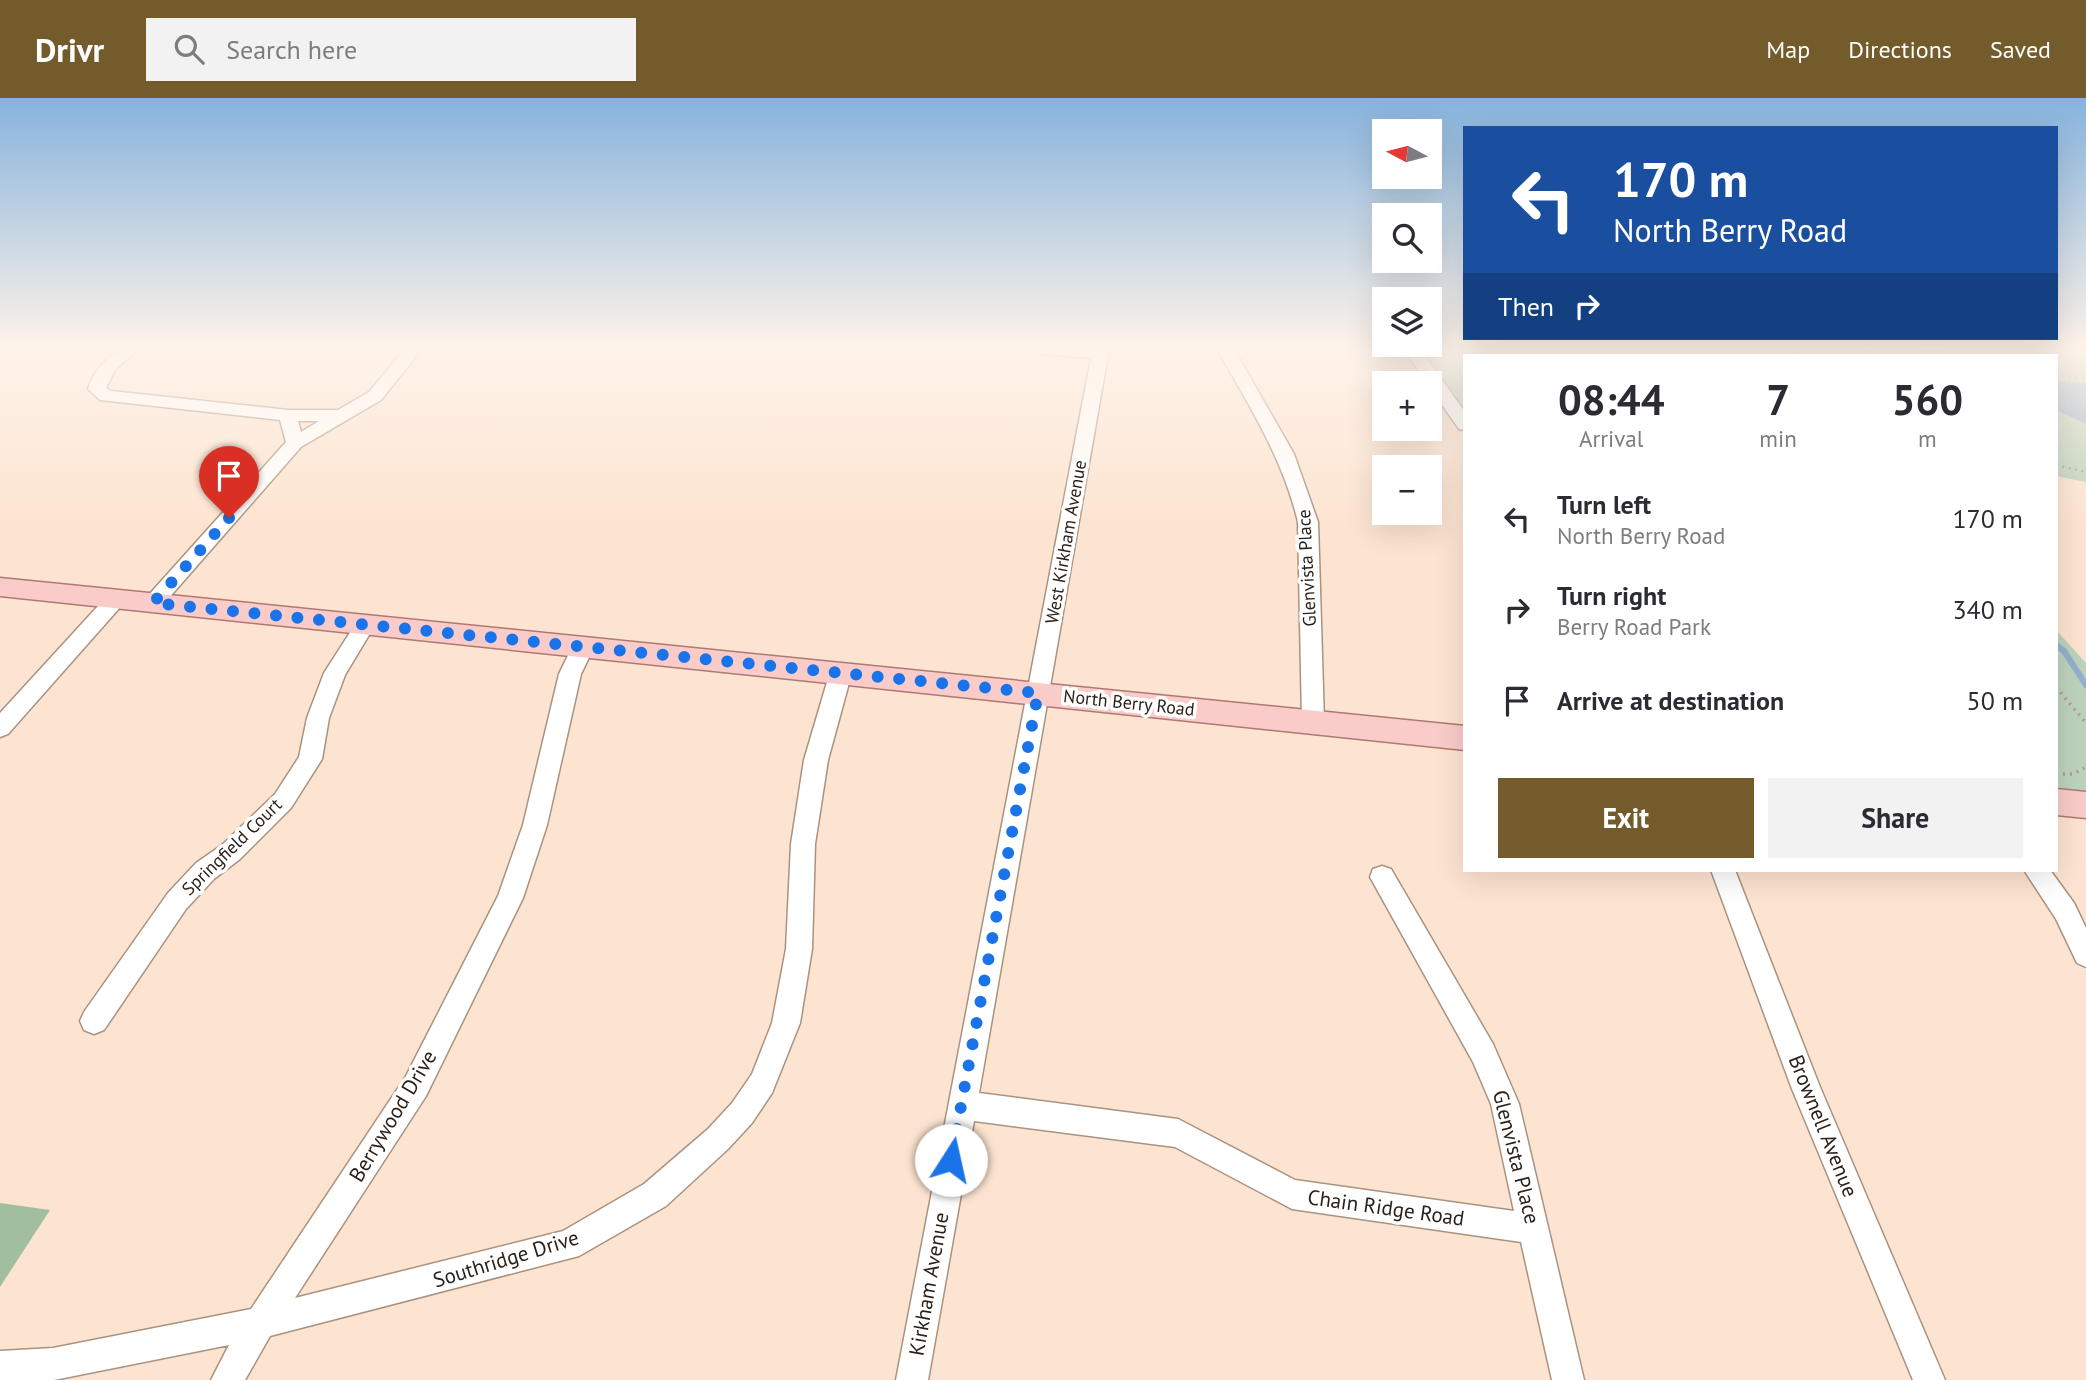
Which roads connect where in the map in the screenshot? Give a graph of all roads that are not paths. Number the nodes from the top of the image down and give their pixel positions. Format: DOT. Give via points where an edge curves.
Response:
graph roads {
  1 [pos="229,409"];
  2 [pos="356,409"];
  3 [pos="1090,409"];
  4 [pos="1259,409"];
  5 [pos="288,415"];
  6 [pos="345,416"];
  7 [pos="295,443"];
  8 [pos="0,587"];
  9 [pos="116,599"];
  10 [pos="153,603"];
  11 [pos="365,625"];
  12 [pos="583,647"];
  13 [pos="841,672"];
  14 [pos="1038,693"];
  15 [pos="1312,722"];
  16 [pos="0,728"];
  17 [pos="1463,738"];
  18 [pos="2058,802"];
  19 [pos="2086,805"];
  20 [pos="1724,872"];
  21 [pos="2037,872"];
  22 [pos="1382,877"];
  23 [pos="2086,955"];
  24 [pos="94,1021"];
  25 [pos="961,1105"];
  26 [pos="1534,1230"];
  27 [pos="260,1323"];
  28 [pos="0,1367"];
  29 [pos="227,1380"];
  30 [pos="912,1380"];
  31 [pos="1568,1380"];
  32 [pos="1929,1380"];
  1 -- 5 [label="street"];
  2 -- 6 [label="street"];
  3 -- 14 [label="street, West Kirkham Avenue"];
  4 -- 15 [label="street, Glenvista Place" via="1304,499 1308,522"];
  5 -- 6 [label="street"];
  5 -- 7 [label="street"];
  6 -- 7 [label="street"];
  7 -- 10 [label="street"];
  8 -- 9 [label="main road, North Berry Road"];
  9 -- 10 [label="main road, North Berry Road"];
  9 -- 16 [label="street"];
  10 -- 11 [label="main road, North Berry Road"];
  11 -- 12 [label="main road, North Berry Road"];
  11 -- 24 [label="street, Springfield Court" via="335,673 310,759 283,801 177,901"];
  12 -- 13 [label="main road, North Berry Road"];
  12 -- 27 [label="street, Berrywood Drive" via="570,674 535,825 510,898 416,1086"];
  13 -- 14 [label="main road, North Berry Road"];
  13 -- 27 [label="street, Southridge Drive" via="816,760 803,844 799,949 786,1023 762,1083 742,1113 655,1195 568,1245"];
  14 -- 15 [label="main road, North Berry Road"];
  14 -- 25 [label="street, Kirkham Avenue"];
  15 -- 17 [label="main road, North Berry Road"];
  18 -- 19 [label="main road"];
  20 -- 32 [label="street, Brownell Avenue" via="1806,1089"];
  21 -- 23 [label="street" via="2065,911"];
  22 -- 26 [label="street, Glenvista Place" via="1496,1081"];
  25 -- 26 [label="street, Chain Ridge Road" via="1178,1133 1292,1194"];
  25 -- 30 [label="street, Kirkham Avenue"];
  26 -- 31 [label="street, Glenvista Place"];
  27 -- 28 [label="street" via="52,1364"];
  27 -- 29 [label="street"];
}
